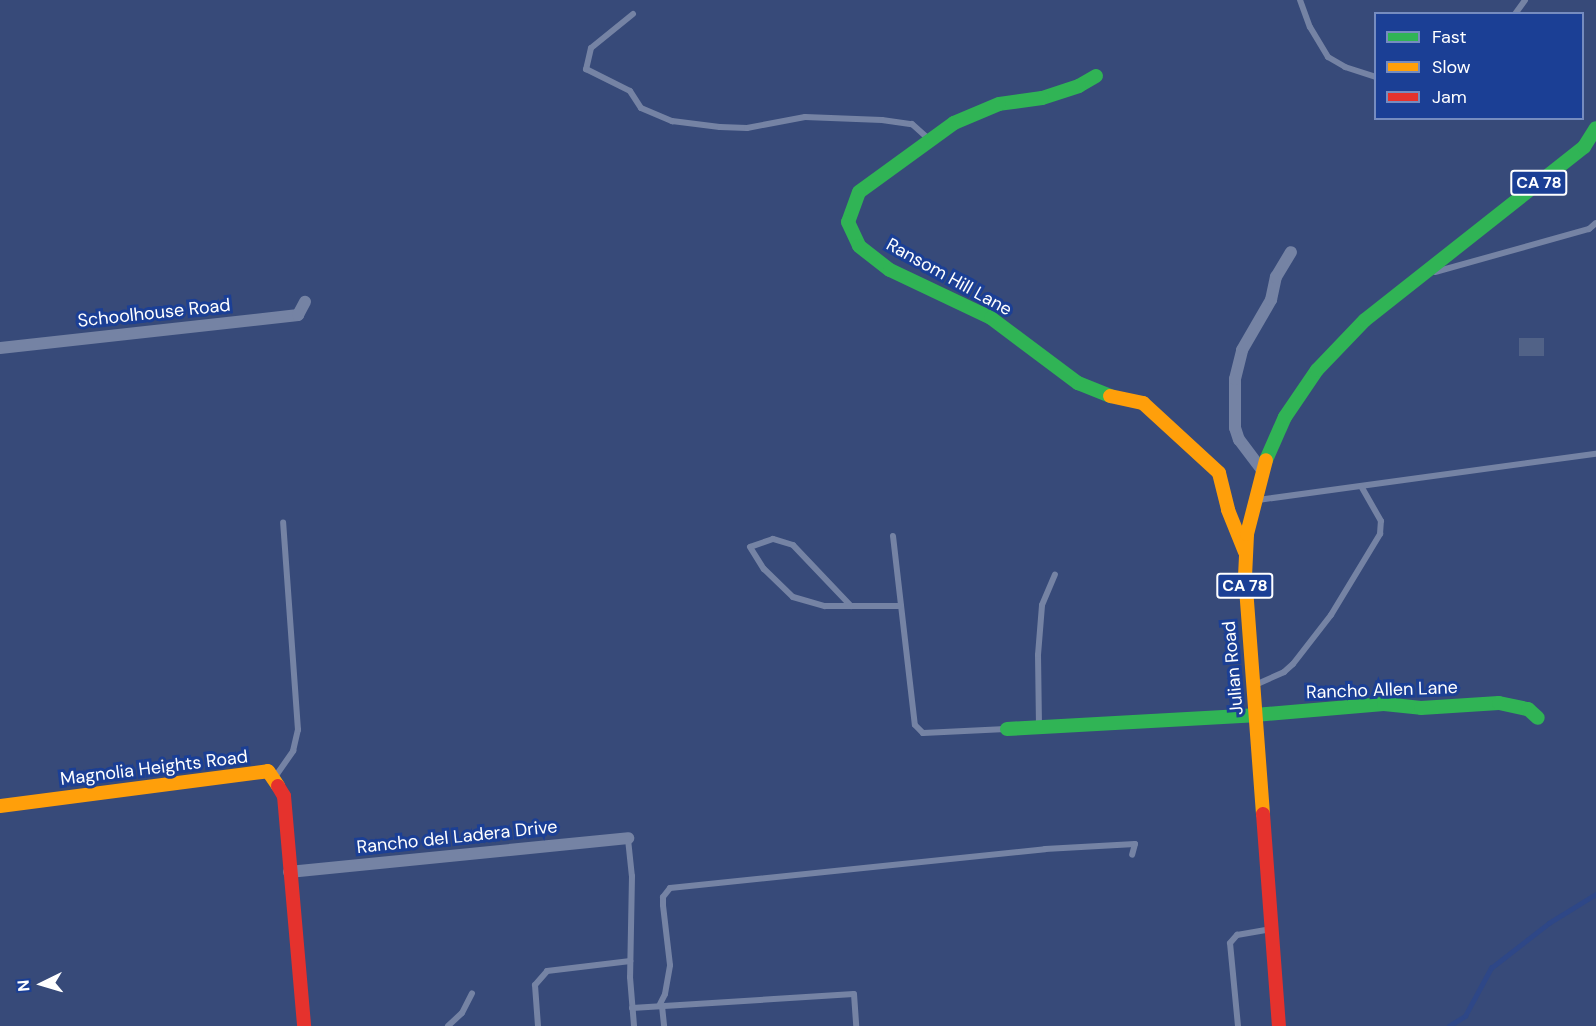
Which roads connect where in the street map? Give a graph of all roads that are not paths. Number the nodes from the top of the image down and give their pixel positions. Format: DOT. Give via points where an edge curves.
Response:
graph roads {
  1 [pos="1300,0"];
  2 [pos="633,14"];
  3 [pos="1096,76"];
  4 [pos="1374,76"];
  5 [pos="1596,128"];
  6 [pos="931,140"];
  7 [pos="1596,223"];
  8 [pos="1291,252"];
  9 [pos="1422,275"];
  10 [pos="305,302"];
  11 [pos="0,348"];
  12 [pos="1596,454"];
  13 [pos="1262,470"];
  14 [pos="1361,486"];
  15 [pos="1253,500"];
  16 [pos="283,523"];
  17 [pos="893,536"];
  18 [pos="1245,552"];
  19 [pos="1055,575"];
  20 [pos="851,606"];
  21 [pos="902,606"];
  22 [pos="1253,686"];
  23 [pos="1256,715"];
  24 [pos="1538,718"];
  25 [pos="1039,727"];
  26 [pos="1007,729"];
  27 [pos="273,780"];
  28 [pos="0,806"];
  29 [pos="628,838"];
  30 [pos="1132,855"];
  31 [pos="289,872"];
  32 [pos="1271,929"];
  33 [pos="630,961"];
  34 [pos="472,993"];
  35 [pos="661,1006"];
  36 [pos="632,1008"];
  37 [pos="304,1026"];
  38 [pos="448,1026"];
  39 [pos="538,1026"];
  40 [pos="634,1026"];
  41 [pos="664,1026"];
  42 [pos="856,1026"];
  43 [pos="1238,1026"];
  44 [pos="1279,1026"];
  1 -- 4 [label="lane" via="1328,57"];
  2 -- 6 [label="lane" via="591,48 586,69 630,91 641,108 672,121 720,127 747,128 805,117 882,120 912,124"];
  3 -- 6 [label="street, Ransom Hill Lane" via="1042,98 999,104 954,123"];
  5 -- 9 [label="street, Julian Road / CA 78" via="1584,147"];
  6 -- 18 [label="street, Ransom Hill Lane" via="859,192 848,222 859,246 890,270 991,318 1078,383 1105,395 1143,403 1219,473 1228,510"];
  7 -- 9 [label="lane" via="1589,229 1472,264"];
  8 -- 13 [label="street" via="1276,277 1271,300 1242,350 1235,379 1235,428 1239,440"];
  9 -- 13 [label="street, Julian Road / CA 78" via="1365,320 1317,370 1285,417"];
  10 -- 11 [label="street, Schoolhouse Road" via="298,315"];
  12 -- 14 [label="lane"];
  13 -- 15 [label="street, Julian Road / CA 78"];
  14 -- 15 [label="lane"];
  14 -- 22 [label="lane" via="1381,521 1380,534 1331,615 1293,664"];
  15 -- 18 [label="street, Julian Road / CA 78"];
  16 -- 27 [label="lane" via="298,730 293,752"];
  17 -- 21 [label="lane"];
  18 -- 22 [label="street, Julian Road / CA 78"];
  19 -- 25 [label="lane" via="1041,604"];
  20 -- 20 [label="lane" via="825,606 793,597 764,569 750,547 773,539 793,545"];
  20 -- 21 [label="lane"];
  21 -- 26 [label="lane" via="915,725 923,733"];
  22 -- 23 [label="street, Julian Road / CA 78"];
  23 -- 24 [label="street, Rancho Allen Lane" via="1384,704 1421,708 1499,703 1528,709"];
  23 -- 25 [label="street, Rancho Allen Lane"];
  23 -- 32 [label="street, Julian Road / CA 78"];
  25 -- 26 [label="street, Rancho Allen Lane"];
  27 -- 28 [label="street, Magnolia Heights Road" via="268,771"];
  27 -- 31 [label="street" via="284,796"];
  29 -- 31 [label="street, Rancho del Ladera Drive"];
  29 -- 33 [label="lane" via="632,876"];
  30 -- 35 [label="lane" via="1135,844 1046,849 670,888 663,897 670,965"];
  31 -- 37 [label="street"];
  32 -- 43 [label="lane" via="1238,935 1230,943"];
  32 -- 44 [label="street, Julian Road / CA 78"];
  33 -- 36 [label="lane"];
  33 -- 39 [label="lane" via="547,971 535,985"];
  34 -- 38 [label="lane" via="462,1013"];
  35 -- 36 [label="lane"];
  35 -- 41 [label="lane"];
  35 -- 42 [label="lane" via="855,994"];
  36 -- 40 [label="lane"];
}
